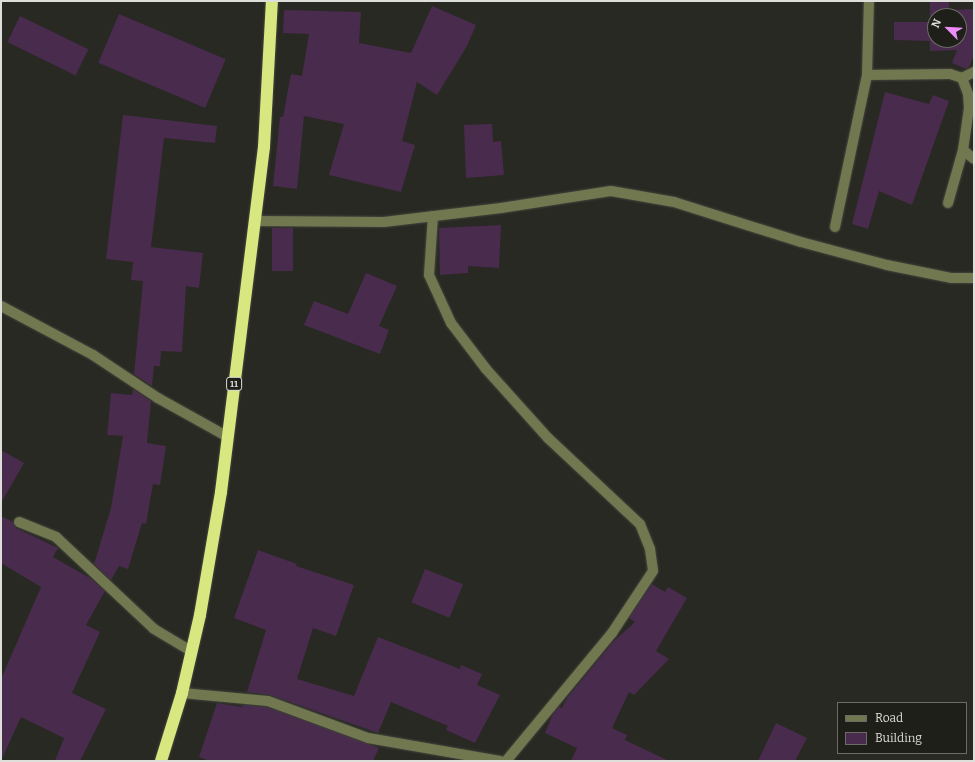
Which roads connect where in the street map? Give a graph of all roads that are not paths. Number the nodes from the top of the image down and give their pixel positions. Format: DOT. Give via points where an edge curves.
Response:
graph roads {
  1 [pos="272,1"];
  2 [pos="869,1"];
  3 [pos="974,72"];
  4 [pos="867,75"];
  5 [pos="962,78"];
  6 [pos="963,150"];
  7 [pos="974,159"];
  8 [pos="948,203"];
  9 [pos="434,216"];
  10 [pos="255,221"];
  11 [pos="835,227"];
  12 [pos="974,278"];
  13 [pos="1,306"];
  14 [pos="228,437"];
  15 [pos="19,522"];
  16 [pos="192,652"];
  17 [pos="182,693"];
  18 [pos="161,761"];
  19 [pos="500,761"];
  20 [pos="506,761"];
  1 -- 10 [label="highway, 11" via="264,147"];
  2 -- 4 [label="street"];
  3 -- 5 [label="street"];
  4 -- 5 [label="street" via="950,74"];
  4 -- 11 [label="street"];
  5 -- 6 [label="street" via="968,94 969,108"];
  6 -- 7 [label="street"];
  6 -- 8 [label="street"];
  9 -- 10 [label="street" via="384,222"];
  9 -- 12 [label="street" via="611,191 674,202 800,242 887,265 951,278"];
  9 -- 20 [label="street" via="429,275 451,323 486,369 548,438 640,524 650,549 653,571 612,633"];
  10 -- 14 [label="highway, 11"];
  13 -- 14 [label="street" via="93,355 158,398"];
  14 -- 16 [label="highway, 11" via="221,492"];
  15 -- 16 [label="street" via="56,537 154,629"];
  16 -- 17 [label="highway, 11"];
  17 -- 18 [label="highway, 11"];
  17 -- 19 [label="street" via="268,701 368,738"];
}
